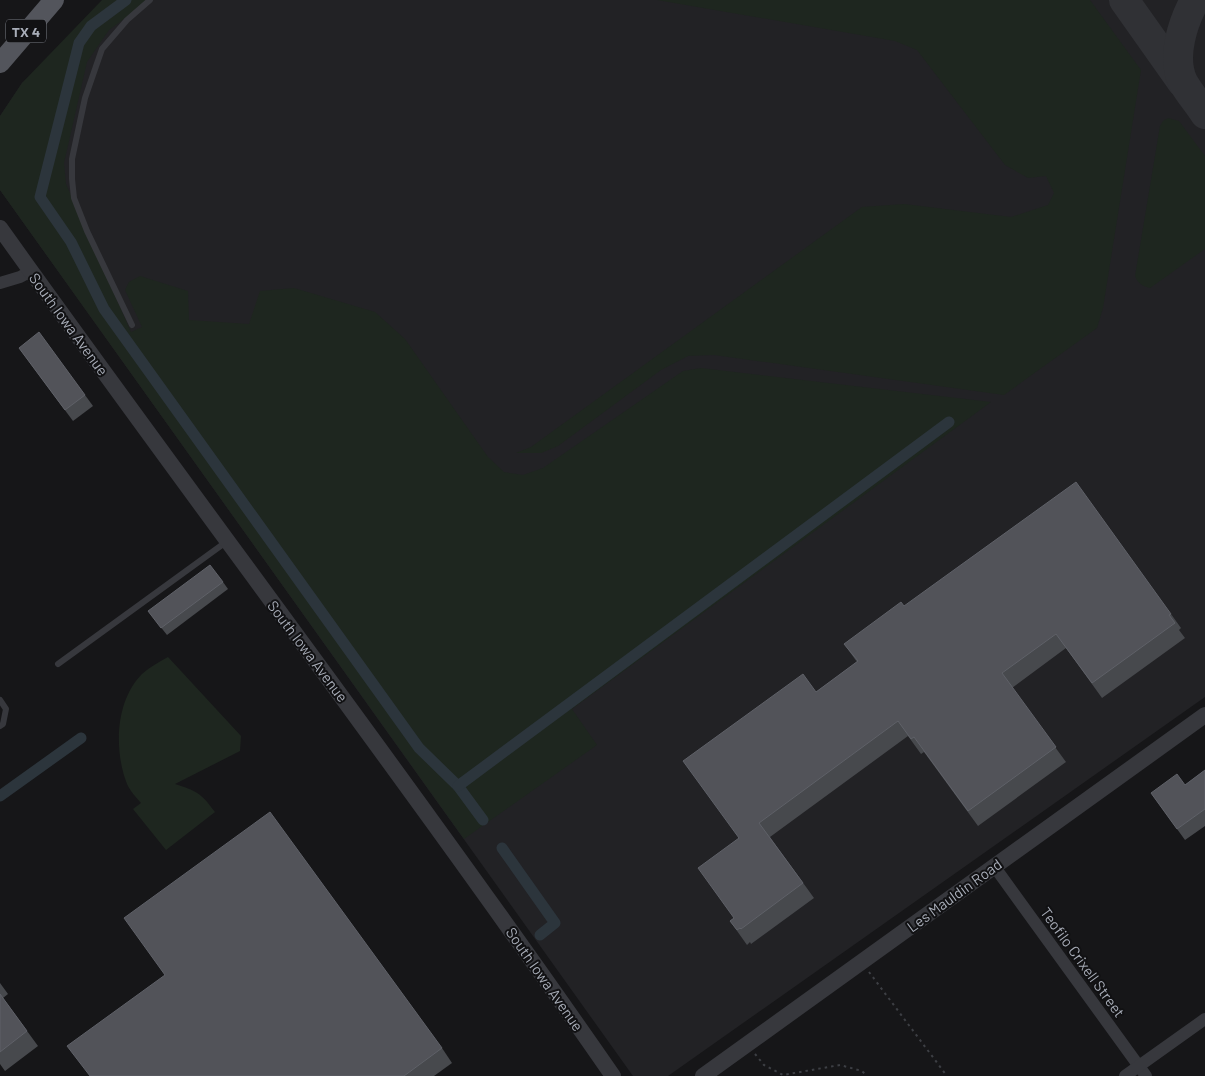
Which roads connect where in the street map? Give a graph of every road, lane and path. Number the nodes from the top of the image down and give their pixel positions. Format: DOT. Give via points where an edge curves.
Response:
graph roads {
  1 [pos="54,0"];
  2 [pos="150,0"];
  3 [pos="0,62"];
  4 [pos="0,228"];
  5 [pos="31,271"];
  6 [pos="0,283"];
  7 [pos="132,325"];
  8 [pos="227,541"];
  9 [pos="58,664"];
  10 [pos="0,700"];
  11 [pos="1205,715"];
  12 [pos="0,726"];
  13 [pos="994,866"];
  14 [pos="862,962"];
  15 [pos="1205,1019"];
  16 [pos="746,1045"];
  17 [pos="1142,1071"];
  18 [pos="613,1076"];
  19 [pos="703,1076"];
  20 [pos="867,1076"];
  21 [pos="947,1076"];
  22 [pos="1126,1076"];
  1 -- 3 [label="main road, TX 4"];
  2 -- 7 [label="lane" via="102,49 85,98 72,159 74,198"];
  4 -- 5 [label="street, South Iowa Avenue"];
  5 -- 6 [label="street"];
  5 -- 8 [label="street, South Iowa Avenue"];
  8 -- 9 [label="lane"];
  8 -- 18 [label="street, South Iowa Avenue" via="345,699"];
  10 -- 12 [label="lane" via="6,709"];
  11 -- 13 [label="street, Les Mauldin Road"];
  13 -- 14 [label="street, Les Mauldin Road"];
  13 -- 17 [label="street, Teofilo Crixell Street"];
  14 -- 16 [label="street, Les Mauldin Road"];
  14 -- 21 [label="path"];
  15 -- 17 [label="street"];
  16 -- 19 [label="street, Les Mauldin Road"];
  16 -- 20 [label="path" via="764,1064 783,1075 840,1065 862,1071"];
  17 -- 22 [label="street"];
}
